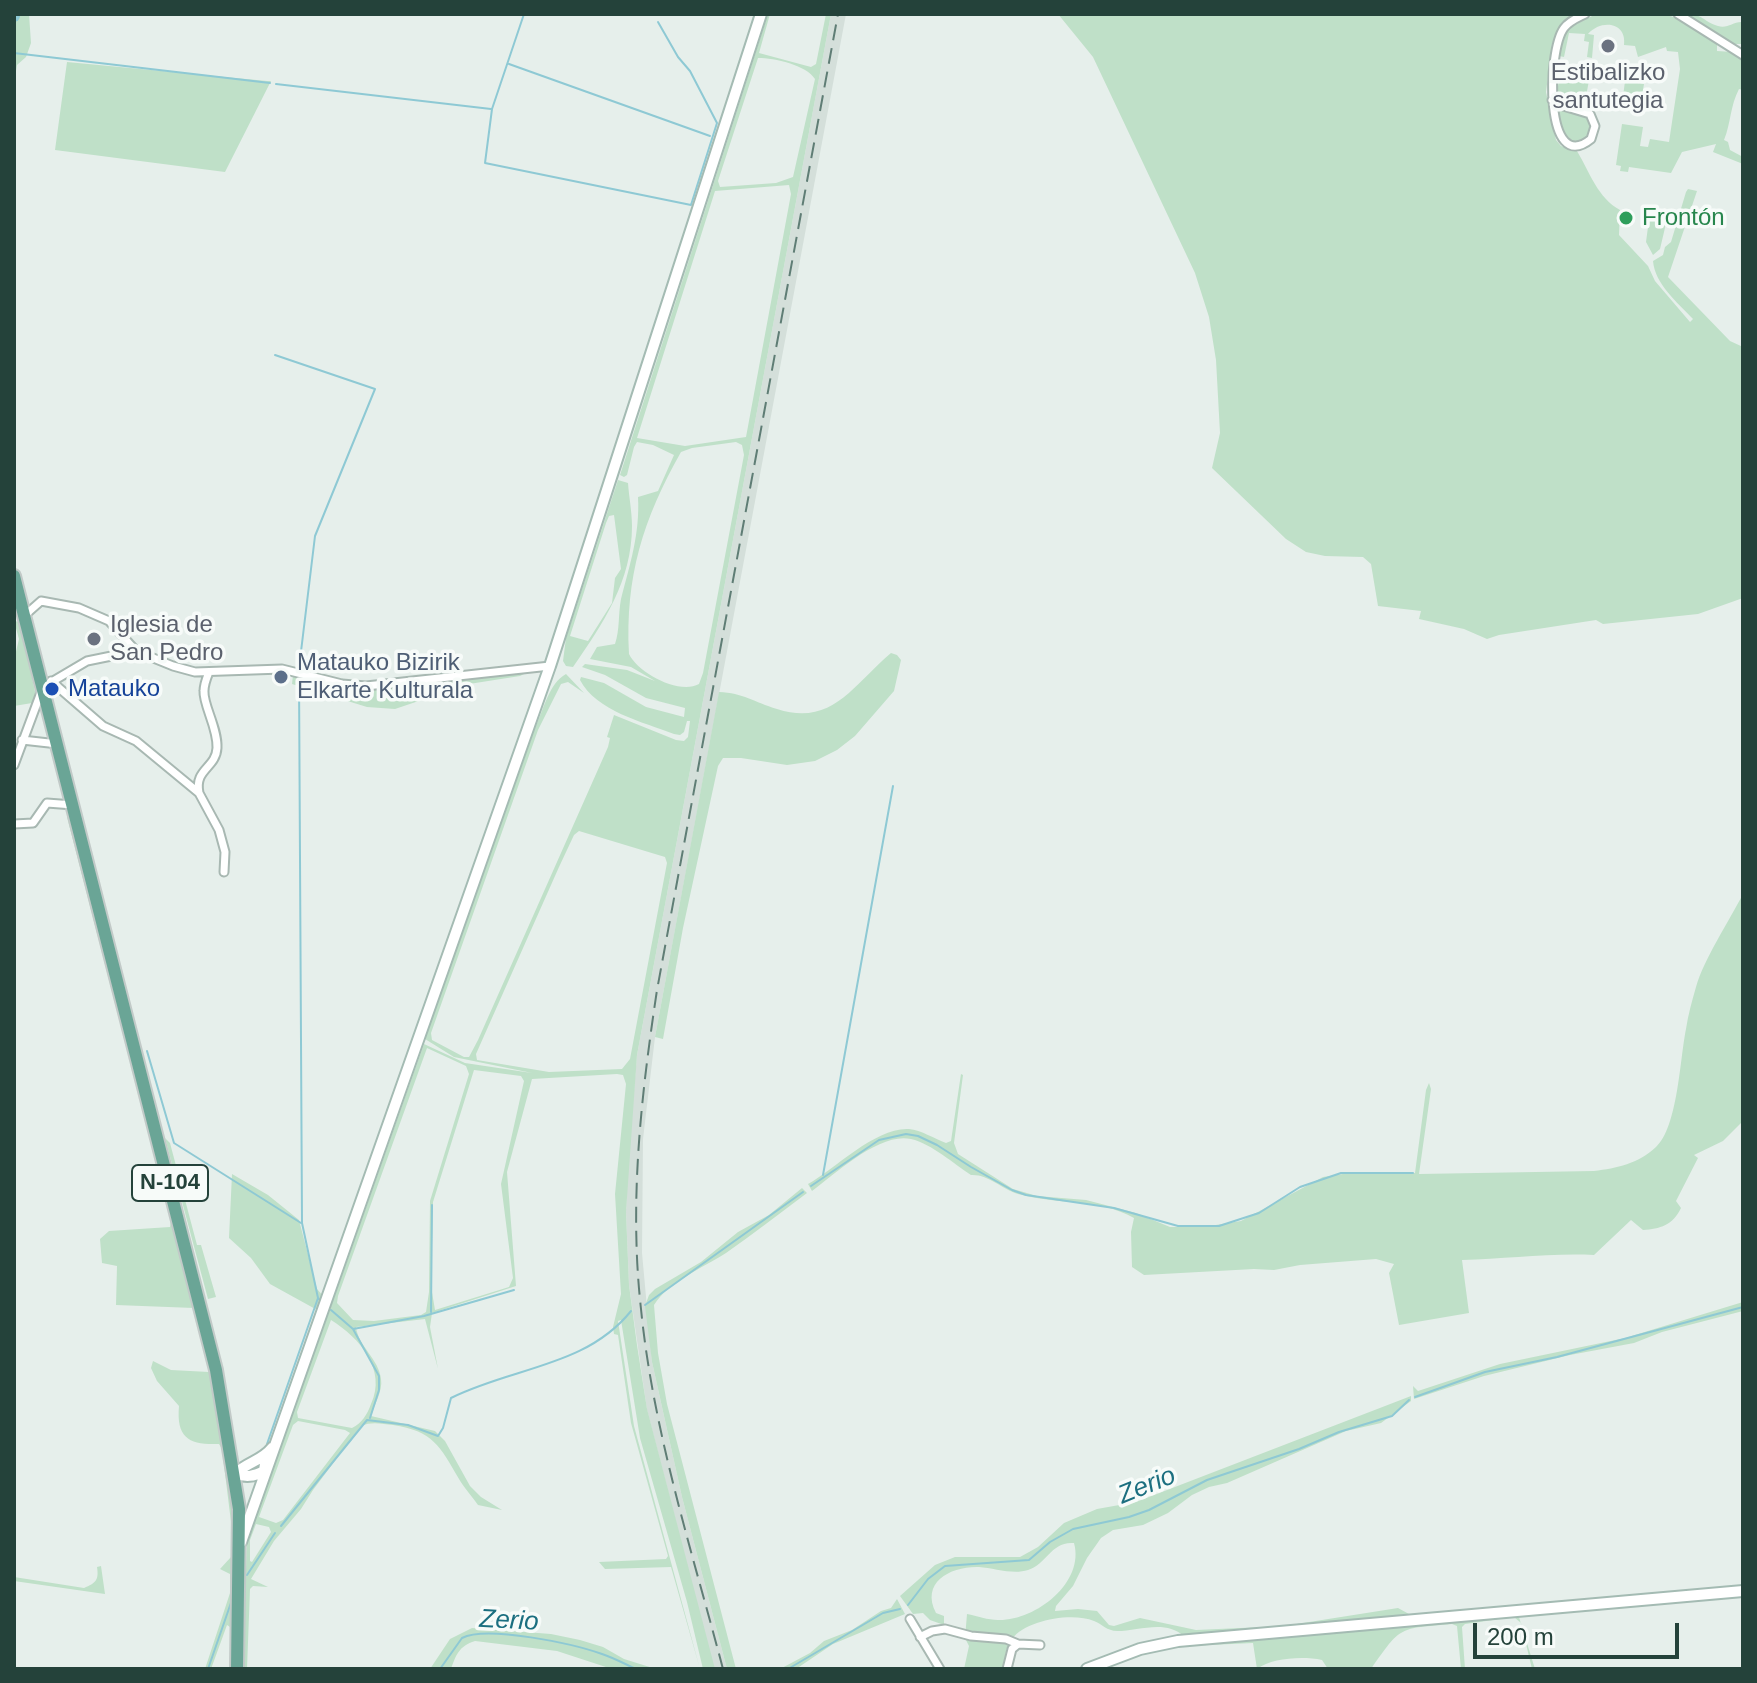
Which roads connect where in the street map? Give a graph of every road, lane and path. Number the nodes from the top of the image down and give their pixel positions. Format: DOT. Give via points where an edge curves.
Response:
graph roads {
  1 [pos="761,14"];
  2 [pos="1585,14"];
  3 [pos="1678,14"];
  4 [pos="1743,55"];
  5 [pos="1552,100"];
  6 [pos="14,576"];
  7 [pos="24,616"];
  8 [pos="136,651"];
  9 [pos="550,666"];
  10 [pos="209,672"];
  11 [pos="47,684"];
  12 [pos="22,740"];
  13 [pos="58,744"];
  14 [pos="14,765"];
  15 [pos="199,793"];
  16 [pos="73,805"];
  17 [pos="14,824"];
  18 [pos="224,872"];
  19 [pos="232,1453"];
  20 [pos="261,1464"];
  21 [pos="235,1474"];
  22 [pos="240,1544"];
  23 [pos="1743,1591"];
  24 [pos="910,1619"];
  25 [pos="920,1637"];
  26 [pos="1018,1644"];
  27 [pos="1040,1645"];
  28 [pos="237,1669"];
  29 [pos="940,1669"];
  30 [pos="1007,1669"];
  31 [pos="1087,1669"];
  1 -- 9 [label="street"];
  2 -- 5 [label="street" via="1559,37"];
  3 -- 4 [label="street"];
  5 -- 5 [label="street" via="1562,140 1578,145 1591,139 1595,126 1590,114"];
  6 -- 7 [label="main road, N-104"];
  7 -- 8 [label="street" via="41,601 79,608 109,621"];
  7 -- 11 [label="main road, N-104"];
  8 -- 10 [label="street" via="173,666"];
  8 -- 11 [label="street" via="87,661"];
  9 -- 10 [label="street" via="366,686 282,669"];
  9 -- 20 [label="street" via="278,1439"];
  10 -- 15 [label="street" via="203,693 217,745 216,757 197,783"];
  11 -- 12 [label="street"];
  11 -- 13 [label="main road, N-104"];
  11 -- 15 [label="street" via="103,726 136,741"];
  12 -- 13 [label="street"];
  12 -- 14 [label="street"];
  13 -- 16 [label="main road, N-104"];
  15 -- 18 [label="street" via="219,830"];
  16 -- 17 [label="street" via="47,803 33,823"];
  16 -- 19 [label="main road, N-104" via="205,1319"];
  19 -- 20 [label="street"];
  19 -- 21 [label="main road, N-104"];
  20 -- 21 [label="street"];
  20 -- 22 [label="street"];
  21 -- 22 [label="main road, N-104"];
  22 -- 28 [label="main road, N-104"];
  23 -- 31 [label="street" via="1178,1641"];
  24 -- 25 [label="street"];
  25 -- 26 [label="street" via="945,1629"];
  25 -- 29 [label="street"];
  26 -- 27 [label="street"];
  26 -- 30 [label="street"];
}
